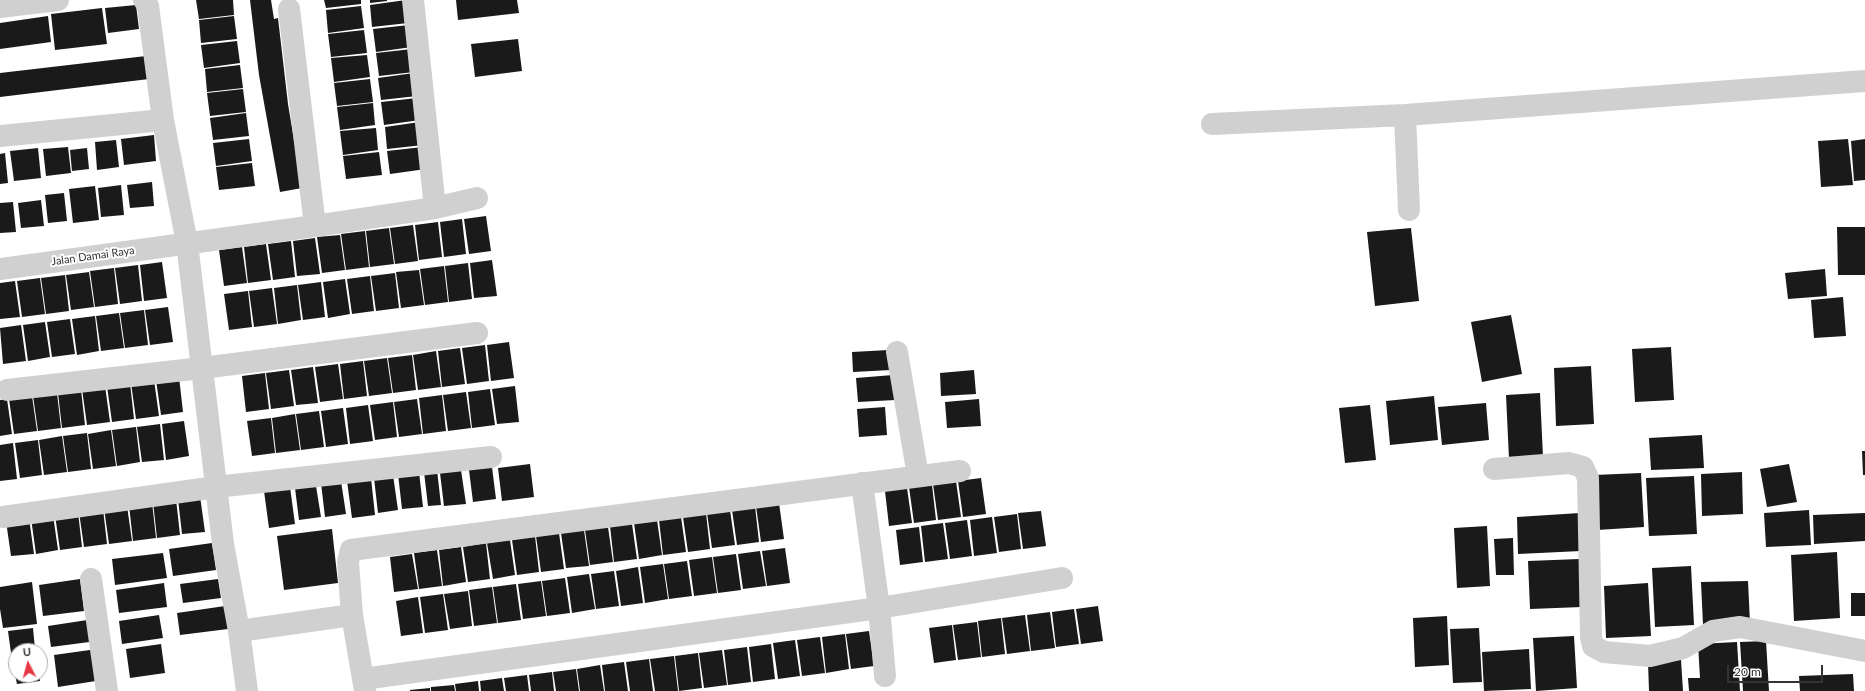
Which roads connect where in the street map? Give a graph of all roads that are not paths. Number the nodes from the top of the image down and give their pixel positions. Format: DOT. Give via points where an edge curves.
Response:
graph roads {
  1 [pos="58,0"];
  2 [pos="144,0"];
  3 [pos="413,0"];
  4 [pos="0,6"];
  5 [pos="289,9"];
  6 [pos="1865,81"];
  7 [pos="1406,115"];
  8 [pos="163,120"];
  9 [pos="1212,124"];
  10 [pos="0,136"];
  11 [pos="477,198"];
  12 [pos="435,208"];
  13 [pos="1408,210"];
  14 [pos="315,226"];
  15 [pos="187,243"];
  16 [pos="0,269"];
  17 [pos="477,333"];
  18 [pos="897,352"];
  19 [pos="202,368"];
  20 [pos="7,390"];
  21 [pos="491,457"];
  22 [pos="1494,469"];
  23 [pos="960,471"];
  24 [pos="918,476"];
  25 [pos="862,483"];
  26 [pos="216,487"];
  27 [pos="3,517"];
  28 [pos="1062,578"];
  29 [pos="91,579"];
  30 [pos="879,608"];
  31 [pos="352,616"];
  32 [pos="239,631"];
  33 [pos="1865,651"];
  34 [pos="885,676"];
  35 [pos="364,685"];
  36 [pos="107,691"];
  37 [pos="247,691"];
  1 -- 4 [label="street"];
  2 -- 8 [label="street" via="148,6"];
  3 -- 12 [label="street"];
  5 -- 14 [label="street"];
  6 -- 7 [label="street"];
  7 -- 9 [label="street"];
  7 -- 13 [label="street"];
  8 -- 10 [label="street"];
  8 -- 15 [label="street"];
  11 -- 12 [label="street, Jalan Damai Raya"];
  12 -- 14 [label="street, Jalan Damai Raya"];
  14 -- 15 [label="street, Jalan Damai Raya"];
  15 -- 16 [label="street, Jalan Damai Raya"];
  15 -- 19 [label="street"];
  17 -- 19 [label="street"];
  18 -- 24 [label="street"];
  19 -- 20 [label="street"];
  19 -- 26 [label="street"];
  21 -- 26 [label="street"];
  22 -- 33 [label="street" via="1569,463 1583,468 1588,478 1591,637 1594,646 1604,652 1650,656 1683,648 1713,631 1740,627"];
  23 -- 24 [label="street"];
  24 -- 25 [label="street"];
  25 -- 30 [label="street"];
  25 -- 31 [label="street" via="351,550 348,562"];
  26 -- 27 [label="street"];
  26 -- 32 [label="street" via="223,544"];
  28 -- 30 [label="street"];
  29 -- 36 [label="street"];
  30 -- 34 [label="street"];
  30 -- 35 [label="street"];
  31 -- 32 [label="street"];
  31 -- 35 [label="street"];
  32 -- 37 [label="street"];
}
